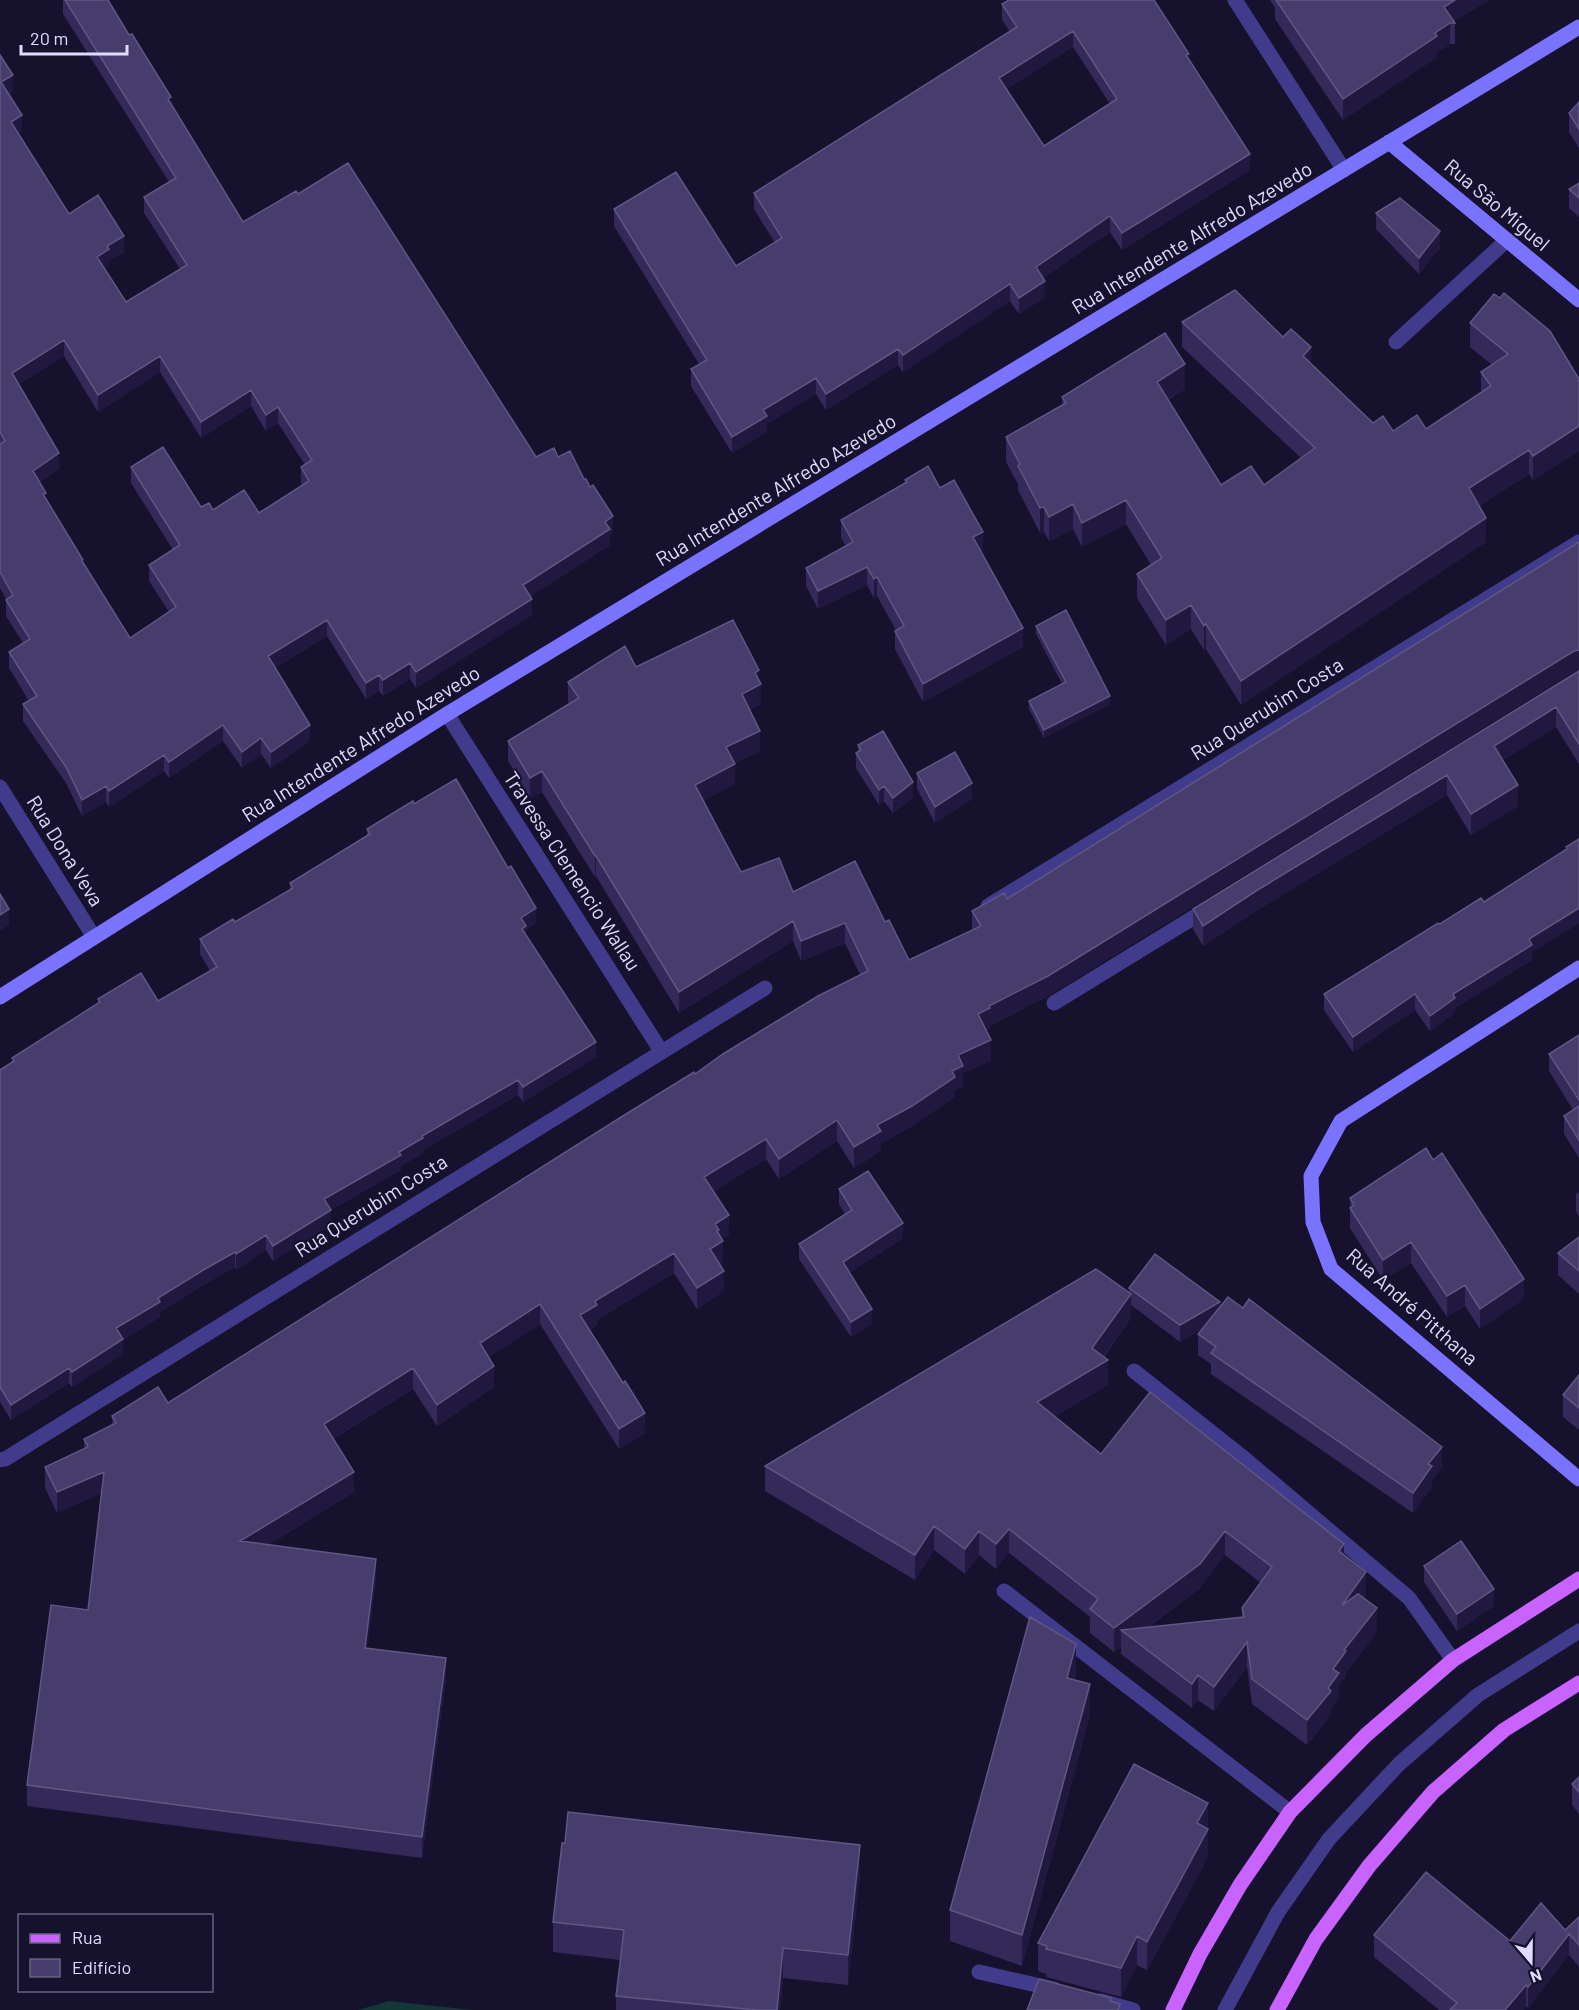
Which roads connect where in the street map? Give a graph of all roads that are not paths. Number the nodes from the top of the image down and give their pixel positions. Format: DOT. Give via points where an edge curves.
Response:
graph roads {
  1 [pos="1235,0"];
  2 [pos="1579,27"];
  3 [pos="1389,142"];
  4 [pos="1344,170"];
  5 [pos="1507,240"];
  6 [pos="1579,300"];
  7 [pos="1396,342"];
  8 [pos="1579,542"];
  9 [pos="447,714"];
  10 [pos="0,787"];
  11 [pos="1217,903"];
  12 [pos="978,913"];
  13 [pos="94,937"];
  14 [pos="1579,969"];
  15 [pos="765,988"];
  16 [pos="0,997"];
  17 [pos="1054,1003"];
  18 [pos="661,1051"];
  19 [pos="1134,1371"];
  20 [pos="0,1460"];
  21 [pos="1579,1479"];
  22 [pos="1579,1579"];
  23 [pos="1004,1591"];
  24 [pos="1579,1631"];
  25 [pos="1453,1660"];
  26 [pos="1579,1683"];
  27 [pos="1290,1812"];
  28 [pos="979,1972"];
  29 [pos="1066,1992"];
  30 [pos="1088,1998"];
  31 [pos="1133,2010"];
  32 [pos="1173,2010"];
  33 [pos="1225,2010"];
  34 [pos="1277,2010"];
  1 -- 4 [label="street"];
  2 -- 3 [label="street, Rua Intendente Alfredo Azevedo"];
  3 -- 4 [label="street, Rua Intendente Alfredo Azevedo"];
  3 -- 5 [label="street, Rua São Miguel"];
  4 -- 9 [label="street, Rua Intendente Alfredo Azevedo"];
  5 -- 6 [label="street, Rua São Miguel"];
  5 -- 7 [label="street"];
  8 -- 12 [label="street, Rua Querubim Costa"];
  9 -- 13 [label="street, Rua Intendente Alfredo Azevedo"];
  9 -- 18 [label="street, Travessa Clemencio Wallau"];
  10 -- 13 [label="street, Rua Dona Veva"];
  11 -- 17 [label="street"];
  13 -- 16 [label="street, Rua Intendente Alfredo Azevedo"];
  14 -- 21 [label="street, Rua André Pitthana" via="1341,1121 1311,1176 1313,1222 1331,1269"];
  15 -- 18 [label="street, Rua Querubim Costa"];
  18 -- 20 [label="street, Rua Querubim Costa"];
  19 -- 25 [label="street" via="1409,1598"];
  22 -- 25 [label="main road"];
  23 -- 27 [label="street"];
  24 -- 33 [label="street" via="1478,1695 1400,1764 1329,1839 1278,1912"];
  25 -- 27 [label="main road" via="1366,1735"];
  26 -- 34 [label="main road" via="1504,1730 1433,1792 1368,1866 1316,1939"];
  27 -- 32 [label="main road" via="1240,1885"];
  28 -- 29 [label="street"];
  30 -- 31 [label="street"];
}
